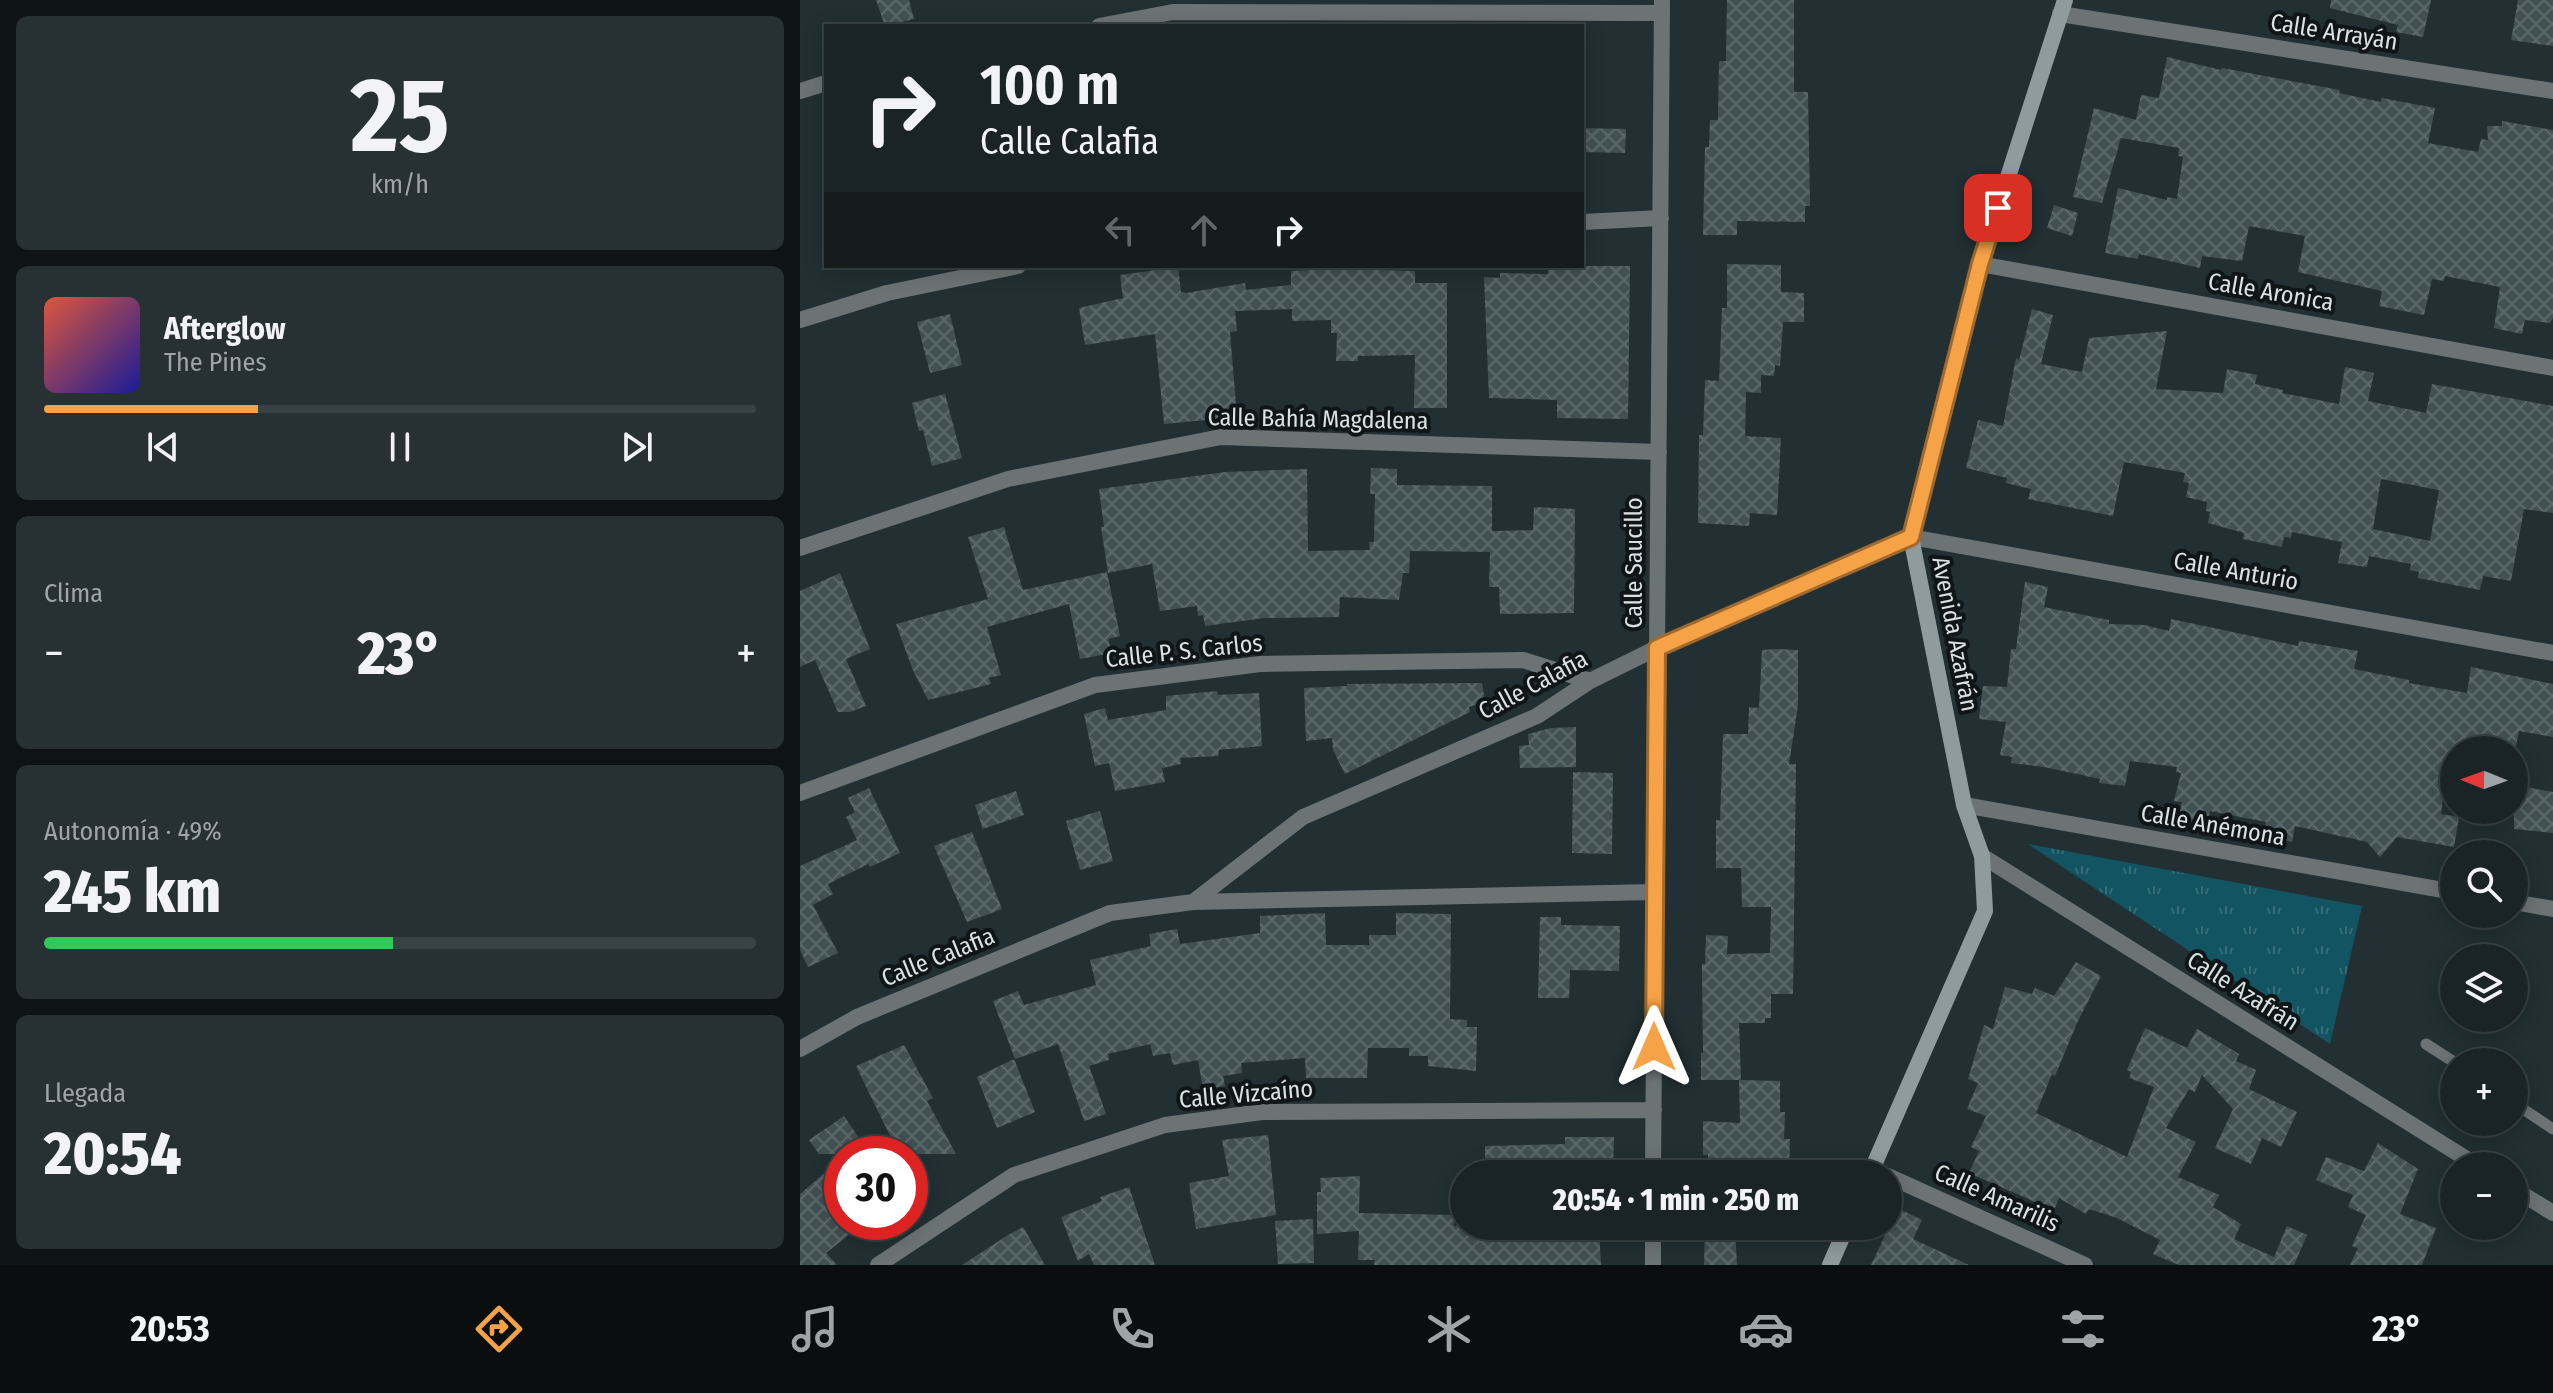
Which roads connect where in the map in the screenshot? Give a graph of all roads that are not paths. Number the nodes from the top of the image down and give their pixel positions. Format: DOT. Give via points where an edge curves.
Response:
graph roads {
  1 [pos="1662,7"];
  2 [pos="2062,7"];
  3 [pos="1110,24"];
  4 [pos="824,84"];
  5 [pos="800,91"];
  6 [pos="2553,91"];
  7 [pos="1661,218"];
  8 [pos="1584,222"];
  9 [pos="1980,264"];
  10 [pos="1008,268"];
  11 [pos="800,320"];
  12 [pos="2553,368"];
  13 [pos="1659,452"];
  14 [pos="1911,537"];
  15 [pos="800,548"];
  16 [pos="1657,648"];
  17 [pos="2553,653"];
  18 [pos="1590,681"];
  19 [pos="800,793"];
  20 [pos="1964,805"];
  21 [pos="1982,856"];
  22 [pos="2440,890"];
  23 [pos="1655,892"];
  24 [pos="1193,902"];
  25 [pos="2528,905"];
  26 [pos="2553,909"];
  27 [pos="2426,1044"];
  28 [pos="800,1049"];
  29 [pos="2440,1053"];
  30 [pos="1654,1110"];
  31 [pos="2528,1112"];
  32 [pos="2553,1129"];
  33 [pos="2456,1152"];
  34 [pos="1653,1160"];
  35 [pos="1884,1160"];
  36 [pos="1902,1183"];
  37 [pos="2528,1198"];
  38 [pos="2553,1213"];
  39 [pos="1653,1240"];
  40 [pos="1841,1240"];
  41 [pos="878,1265"];
  42 [pos="1653,1265"];
  43 [pos="1830,1265"];
  44 [pos="2085,1265"];
  1 -- 3 [label="street" via="1173,12"];
  1 -- 7 [label="street, Calle Saucillo"];
  2 -- 6 [label="street, Calle Arrayán"];
  2 -- 9 [label="street, Avenida Azafrán"];
  4 -- 5 [label="street"];
  7 -- 8 [label="street"];
  7 -- 13 [label="street, Calle Saucillo"];
  9 -- 12 [label="street, Calle Aronica"];
  9 -- 14 [label="street, Avenida Azafrán"];
  10 -- 11 [label="street" via="887,293"];
  13 -- 15 [label="street, Calle Bahía Magdalena" via="1221,437 1008,479"];
  13 -- 16 [label="street, Calle Saucillo"];
  14 -- 16 [label="street, Calle Calafia"];
  14 -- 17 [label="street, Calle Anturio"];
  14 -- 20 [label="street, Avenida Azafrán"];
  16 -- 18 [label="street, Calle Calafia"];
  16 -- 23 [label="street, Calle Saucillo"];
  18 -- 19 [label="street, Calle P. S. Carlos" via="1523,660 1260,664 1095,685"];
  18 -- 24 [label="street, Calle Calafia" via="1537,716 1303,817"];
  20 -- 21 [label="street, Avenida Azafrán"];
  20 -- 22 [label="street, Calle Anémona"];
  21 -- 33 [label="street, Calle Azafrán"];
  21 -- 35 [label="street, Avenida Azafrán" via="1985,911"];
  23 -- 24 [label="street, Calle Calafia"];
  23 -- 30 [label="street, Calle Saucillo"];
  24 -- 28 [label="street, Calle Calafia" via="1110,913 857,1017"];
  25 -- 26 [label="street"];
  27 -- 29 [label="lane"];
  30 -- 34 [label="street, Calle Saucillo"];
  30 -- 41 [label="street, Calle Vizcaíno" via="1262,1112 1165,1125 1014,1175"];
  31 -- 32 [label="lane"];
  36 -- 44 [label="street, Calle Amarilis"];
  37 -- 38 [label="street"];
  39 -- 42 [label="street"];
  40 -- 43 [label="street"];
}
